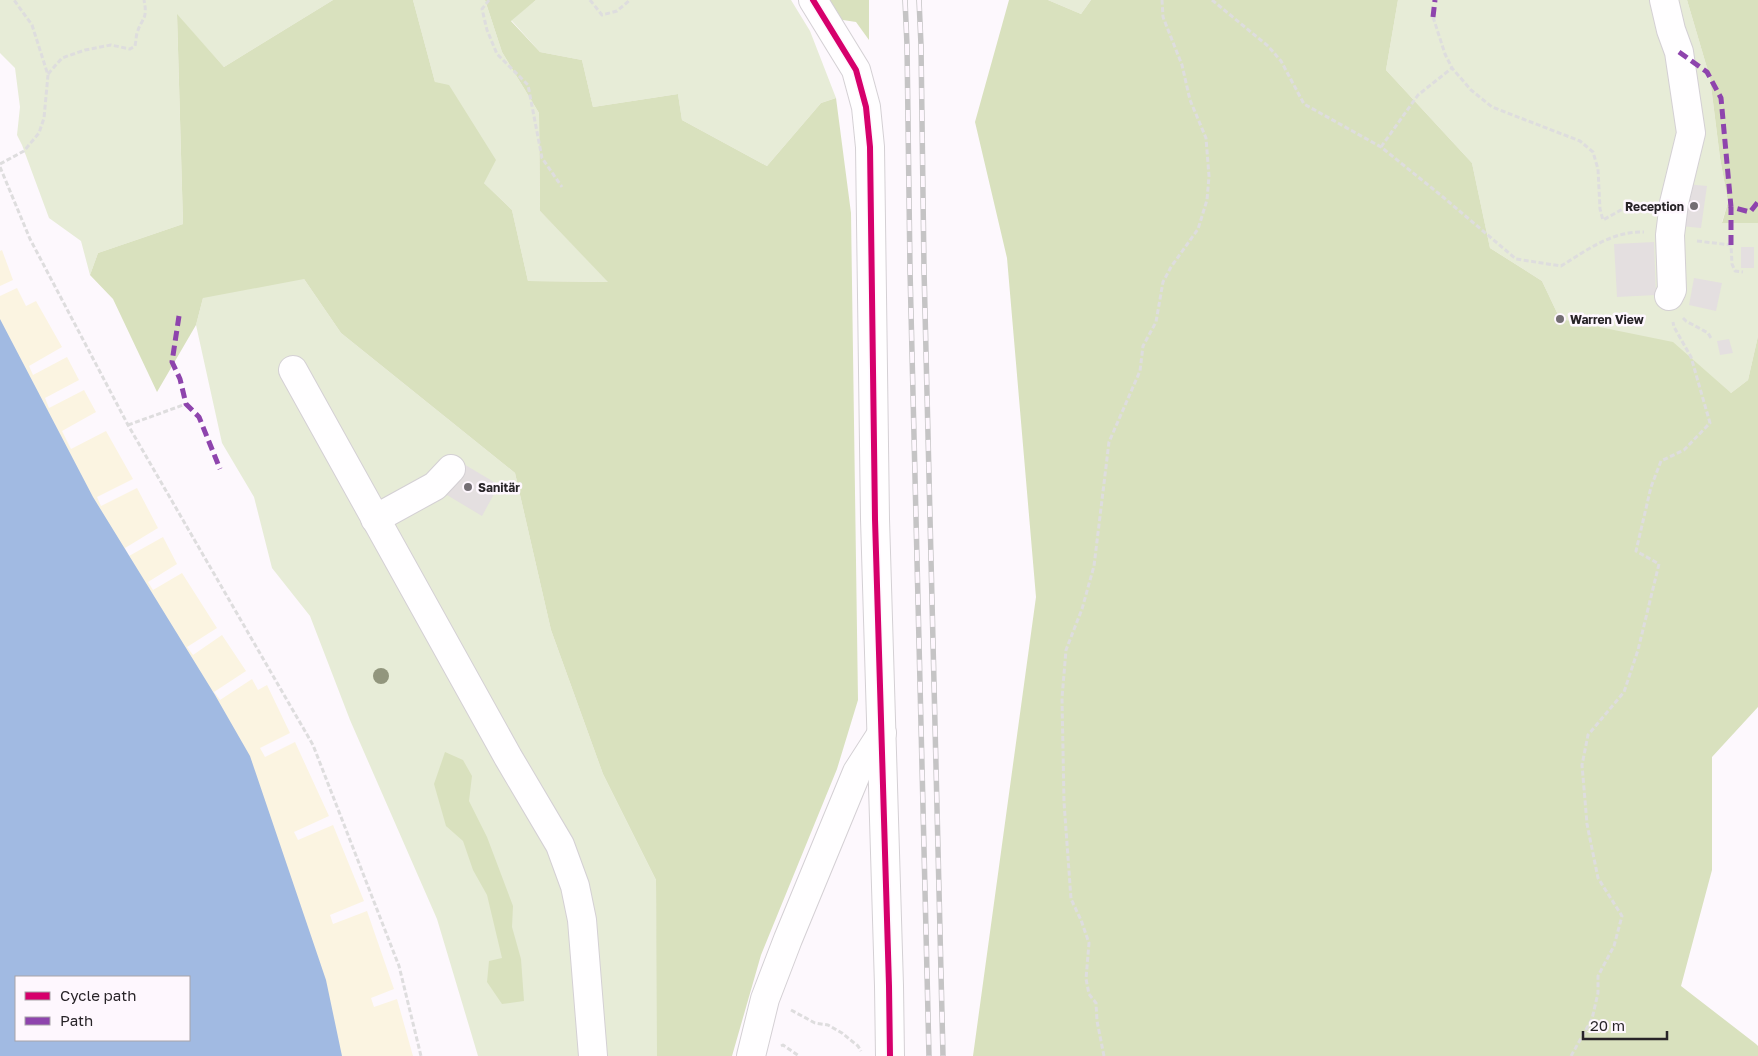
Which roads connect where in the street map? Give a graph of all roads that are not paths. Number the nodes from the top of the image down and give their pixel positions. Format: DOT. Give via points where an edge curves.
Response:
graph roads {
  1 [pos="813,0"];
  2 [pos="1664,0"];
  3 [pos="1669,296"];
  4 [pos="293,370"];
  5 [pos="451,469"];
  6 [pos="375,519"];
  7 [pos="882,733"];
  8 [pos="593,1056"];
  9 [pos="751,1056"];
  10 [pos="890,1056"];
  1 -- 7 [label="street" via="856,70 866,106"];
  2 -- 3 [label="street" via="1679,52 1691,133 1674,204 1670,235 1672,290"];
  4 -- 6 [label="street"];
  5 -- 6 [label="street" via="435,486"];
  6 -- 8 [label="street" via="560,846 575,886 582,920"];
  7 -- 9 [label="street" via="857,772 788,939 765,999"];
  7 -- 10 [label="street"];
}
